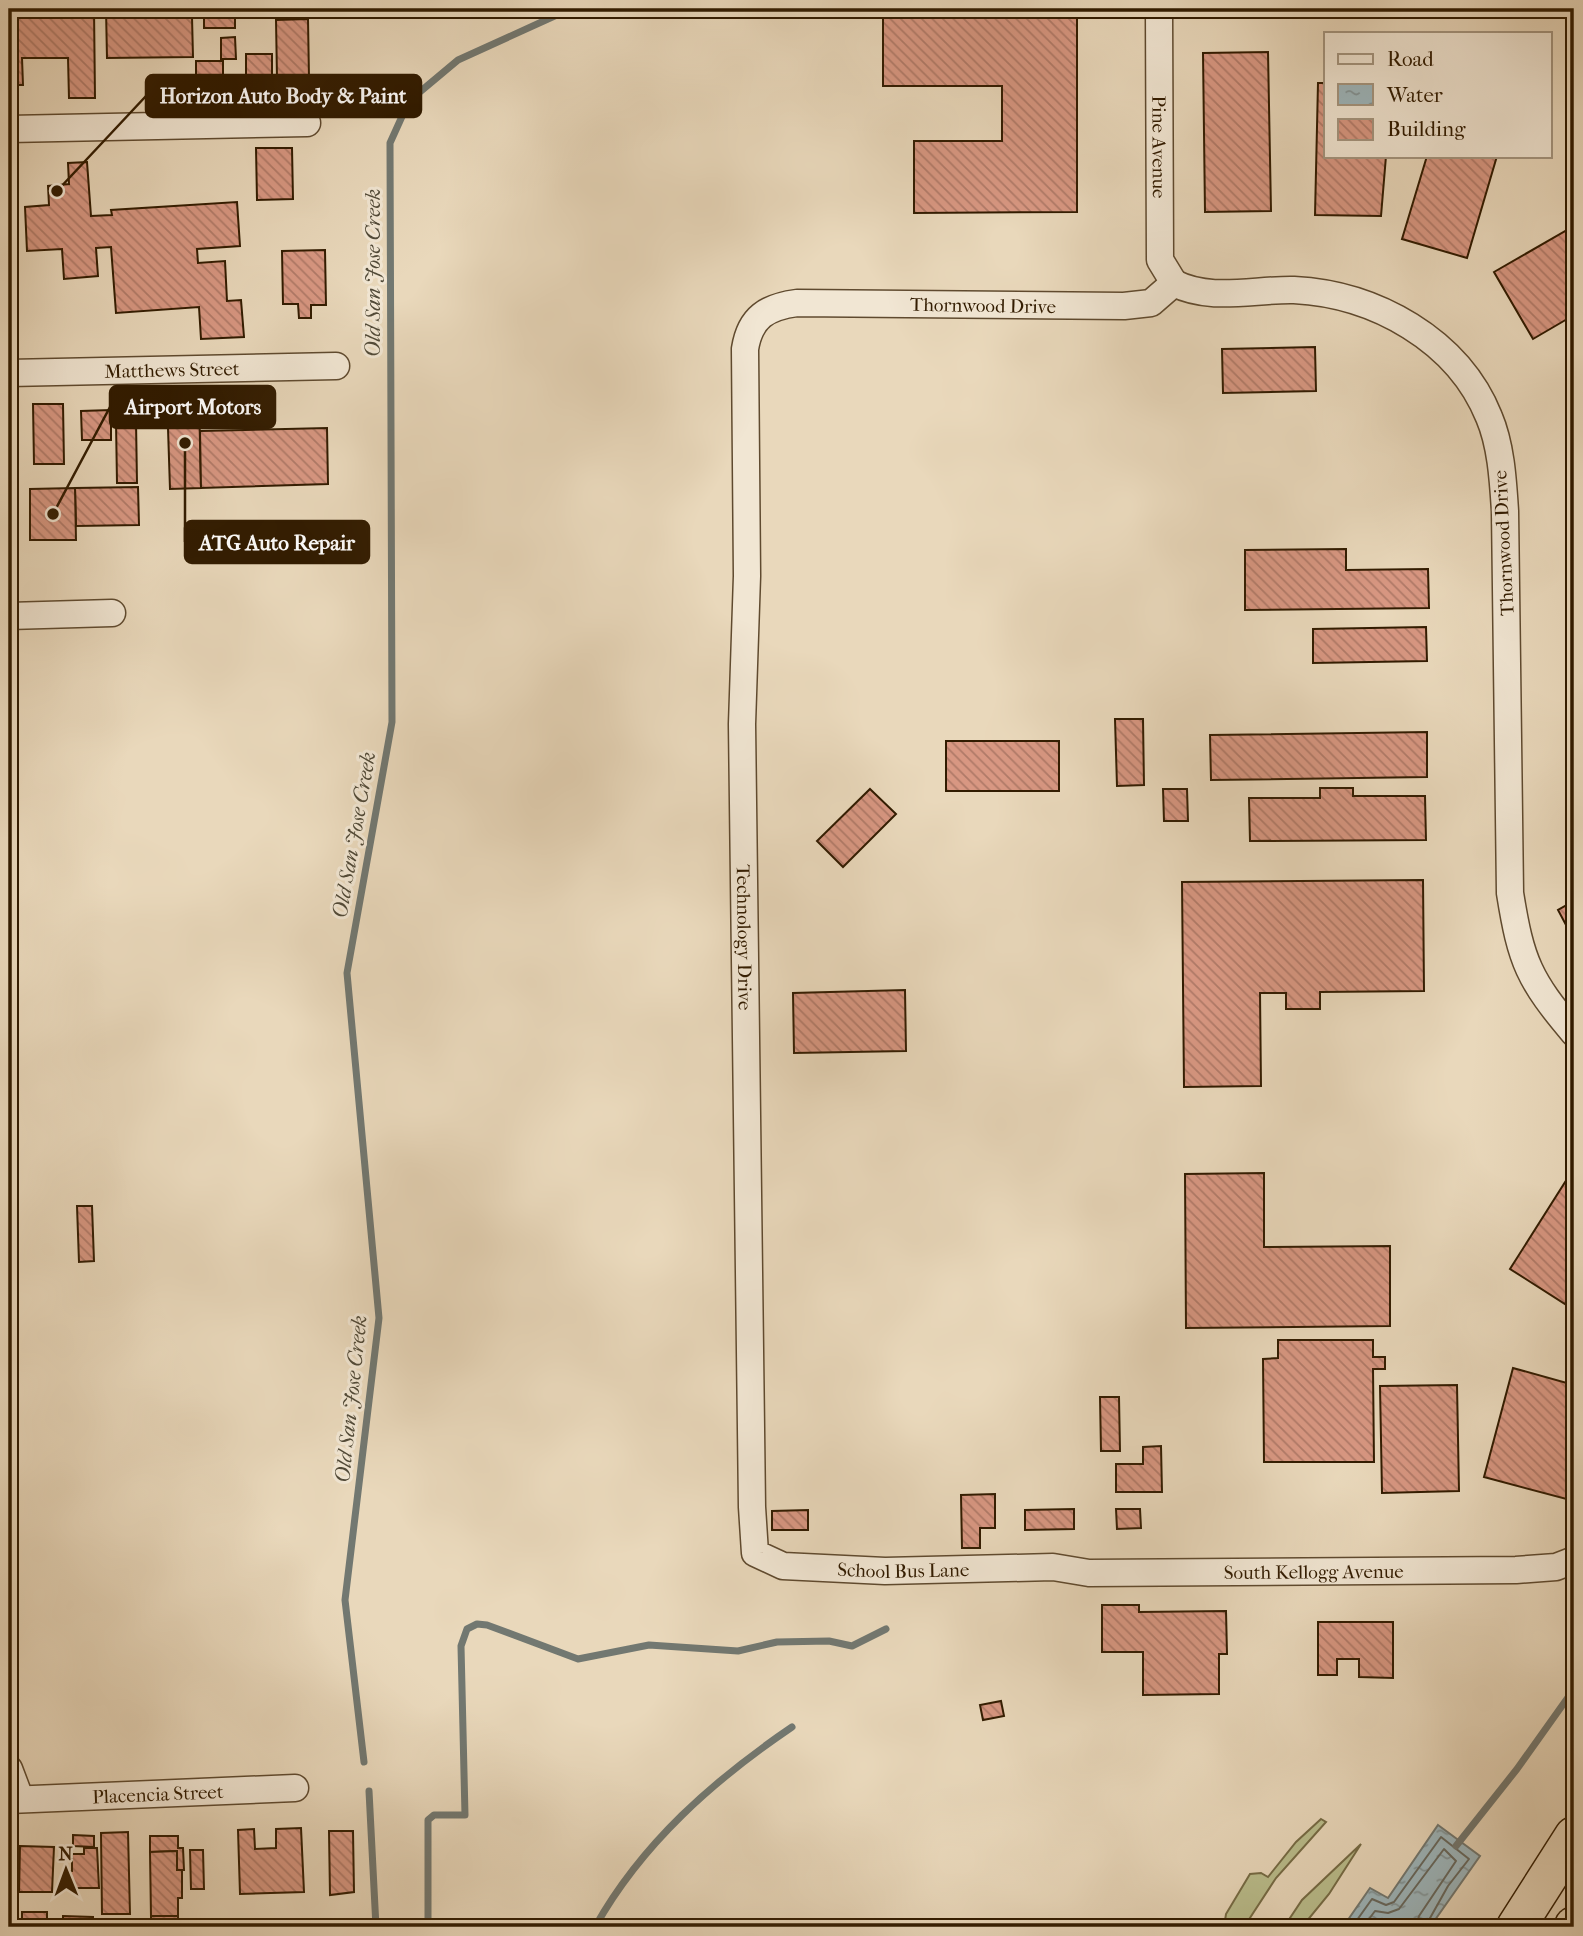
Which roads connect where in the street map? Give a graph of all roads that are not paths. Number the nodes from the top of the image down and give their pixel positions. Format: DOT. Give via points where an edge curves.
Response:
graph roads {
  1 [pos="1159,9"];
  2 [pos="307,123"];
  3 [pos="9,129"];
  4 [pos="1174,283"];
  5 [pos="753,322"];
  6 [pos="336,366"];
  7 [pos="9,373"];
  8 [pos="112,613"];
  9 [pos="9,616"];
  10 [pos="1574,1033"];
  11 [pos="755,1553"];
  12 [pos="1574,1560"];
  13 [pos="1053,1567"];
  14 [pos="9,1769"];
  15 [pos="295,1788"];
  16 [pos="14,1799"];
  17 [pos="1574,1836"];
  18 [pos="1516,1927"];
  1 -- 4 [label="street, Pine Avenue" via="1160,260"];
  2 -- 3 [label="street"];
  4 -- 5 [label="street, Thornwood Drive" via="1151,303 1124,306 797,303 776,306"];
  4 -- 10 [label="street, Thornwood Drive" via="1204,293 1295,290 1368,305 1433,341 1479,394 1491,420 1506,511 1510,893 1518,941 1532,980"];
  5 -- 11 [label="street, Technology Drive" via="745,349 747,576 742,724"];
  6 -- 7 [label="street, Matthews Street"];
  8 -- 9 [label="street"];
  11 -- 13 [label="street, School Bus Lane" via="783,1566 885,1571"];
  12 -- 13 [label="street, South Kellogg Avenue" via="1516,1570 1089,1573"];
  14 -- 16 [label="street"];
  15 -- 16 [label="street, Placencia Street"];
  17 -- 18 [label="highway"];
}
